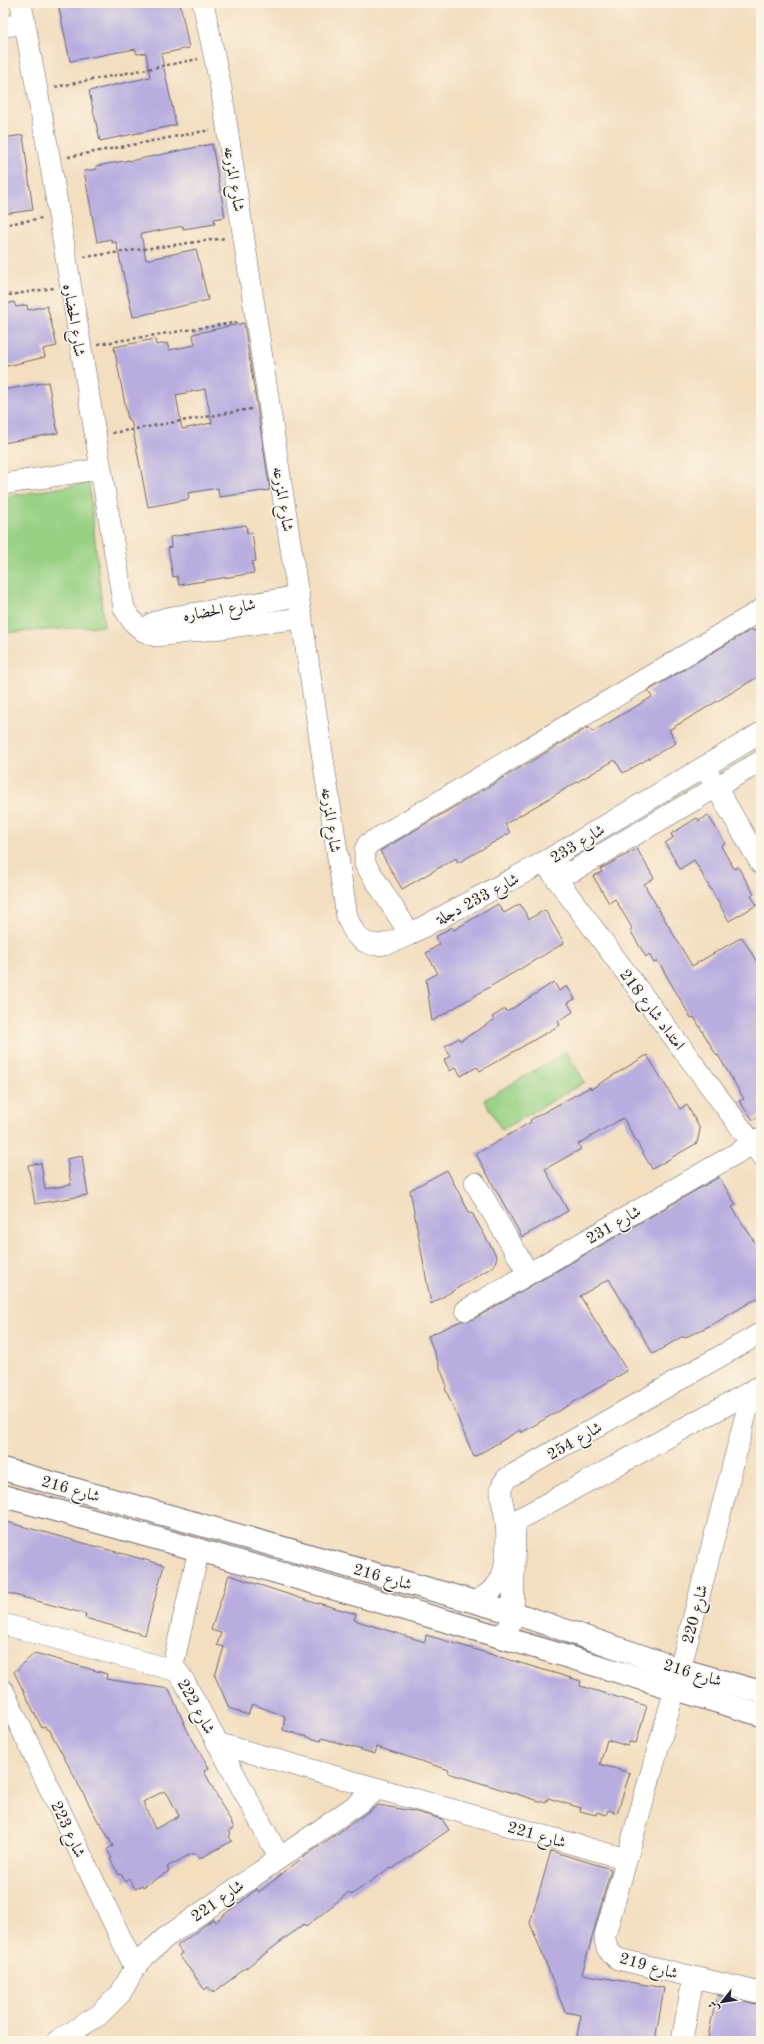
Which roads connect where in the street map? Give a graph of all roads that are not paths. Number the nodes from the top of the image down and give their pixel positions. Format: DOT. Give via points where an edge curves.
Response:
graph roads {
  1 [pos="203,3"];
  2 [pos="23,13"];
  3 [pos="3,27"];
  4 [pos="99,469"];
  5 [pos="3,484"];
  6 [pos="299,596"];
  7 [pos="761,610"];
  8 [pos="302,618"];
  9 [pos="143,631"];
  10 [pos="761,734"];
  11 [pos="761,761"];
  12 [pos="704,767"];
  13 [pos="716,788"];
  14 [pos="544,862"];
  15 [pos="761,864"];
  16 [pos="410,934"];
  17 [pos="758,1146"];
  18 [pos="475,1183"];
  19 [pos="528,1273"];
  20 [pos="466,1310"];
  21 [pos="761,1334"];
  22 [pos="756,1389"];
  23 [pos="3,1469"];
  24 [pos="3,1496"];
  25 [pos="199,1549"];
  26 [pos="476,1602"];
  27 [pos="514,1613"];
  28 [pos="3,1624"];
  29 [pos="499,1636"];
  30 [pos="172,1669"];
  31 [pos="677,1679"];
  32 [pos="3,1690"];
  33 [pos="761,1692"];
  34 [pos="761,1715"];
  35 [pos="217,1743"];
  36 [pos="379,1789"];
  37 [pos="279,1857"];
  38 [pos="626,1859"];
  39 [pos="135,1968"];
  40 [pos="693,1978"];
  41 [pos="761,1993"];
  42 [pos="66,2036"];
  43 [pos="682,2041"];
  1 -- 6 [label="street, شارع المزرعه" via="227,127"];
  2 -- 3 [label="street"];
  2 -- 4 [label="street, شارع الحضاره" via="50,161"];
  4 -- 5 [label="street"];
  4 -- 9 [label="street, شارع الحضاره" via="124,608 131,621"];
  6 -- 8 [label="street, شارع المزرعه"];
  6 -- 9 [label="street, شارع الحضاره" via="166,618 153,622"];
  7 -- 16 [label="street" via="368,844 365,850 365,864"];
  8 -- 9 [label="street, شارع الحضاره" via="166,636 156,636"];
  8 -- 16 [label="street, شارع المزرعه" via="347,918 357,937 373,945 388,945"];
  10 -- 12 [label="street, شارع 233"];
  11 -- 13 [label="street, شارع 233"];
  12 -- 13 [label="street"];
  12 -- 14 [label="street, شارع 233"];
  13 -- 14 [label="street, شارع 233" via="573,871 561,872"];
  13 -- 15 [label="street"];
  14 -- 16 [label="street, شارع 233 دجلة"];
  14 -- 17 [label="street, امتداد شارع 218"];
  17 -- 19 [label="street, شارع 231"];
  18 -- 19 [label="street"];
  19 -- 20 [label="street, شارع 231"];
  21 -- 26 [label="street, شارع 254" via="507,1478 501,1490 506,1518 501,1579"];
  22 -- 27 [label="street" via="519,1519 515,1527"];
  22 -- 31 [label="street, شارع 220"];
  23 -- 26 [label="main road, شارع 216"];
  24 -- 25 [label="main road, شارع 216"];
  25 -- 29 [label="main road, شارع 216"];
  25 -- 30 [label="street"];
  26 -- 27 [label="main road, شارع 216"];
  27 -- 29 [label="street" via="511,1624"];
  27 -- 31 [label="main road, شارع 216"];
  28 -- 30 [label="street, شارع 222"];
  29 -- 31 [label="main road, شارع 216"];
  30 -- 35 [label="street, شارع 222" via="184,1679"];
  31 -- 33 [label="main road, شارع 216"];
  31 -- 34 [label="main road, شارع 216"];
  31 -- 38 [label="street, شارع 220"];
  32 -- 39 [label="street, شارع 223"];
  35 -- 36 [label="street, شارع 221"];
  35 -- 37 [label="street, شارع 222"];
  36 -- 37 [label="street, شارع 221"];
  36 -- 38 [label="street, شارع 221"];
  37 -- 39 [label="street, شارع 221" via="154,1946"];
  38 -- 40 [label="street, شارع 219" via="605,1935 605,1945 618,1959"];
  39 -- 42 [label="street, شارع 221" via="114,1999 99,2015"];
  40 -- 41 [label="street, شارع 219"];
  40 -- 43 [label="street"];
}
